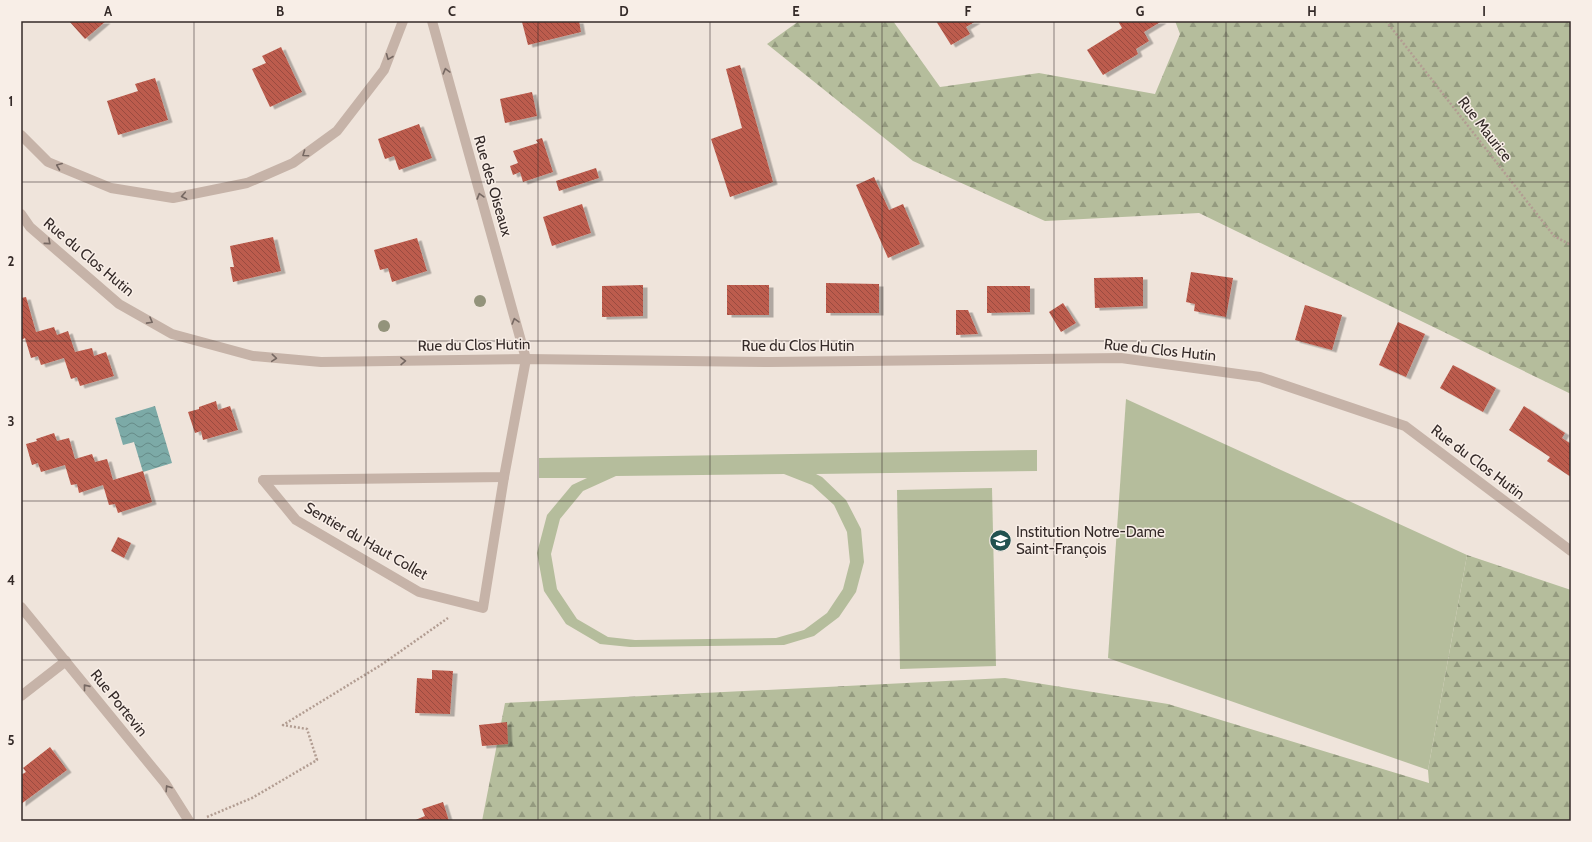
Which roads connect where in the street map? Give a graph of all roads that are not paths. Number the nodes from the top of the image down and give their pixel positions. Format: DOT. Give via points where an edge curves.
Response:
graph roads {
  1 [pos="403,21"];
  2 [pos="432,21"];
  3 [pos="21,135"];
  4 [pos="21,214"];
  5 [pos="526,359"];
  6 [pos="504,477"];
  7 [pos="1571,551"];
  8 [pos="21,607"];
  9 [pos="66,662"];
  10 [pos="21,696"];
  11 [pos="189,821"];
  1 -- 3 [label="street, one-way" via="384,70 337,132 293,163 246,183 173,198 111,188 48,162"];
  5 -- 2 [label="street, Rue des Oiseaux, one-way"];
  4 -- 5 [label="street, Rue du Clos Hutin, one-way" via="30,227 119,304 172,334 253,356 321,362"];
  5 -- 6 [label="street, Sentier du Haut Collet"];
  5 -- 7 [label="street, Rue du Clos Hutin" via="770,362 1121,358 1260,377 1405,426"];
  6 -- 6 [label="street, Sentier du Haut Collet" via="483,608 419,592 296,520 263,480"];
  8 -- 9 [label="street, Rue Portevin"];
  9 -- 10 [label="street"];
  11 -- 9 [label="street, Rue Portevin, one-way" via="165,783"];
}
